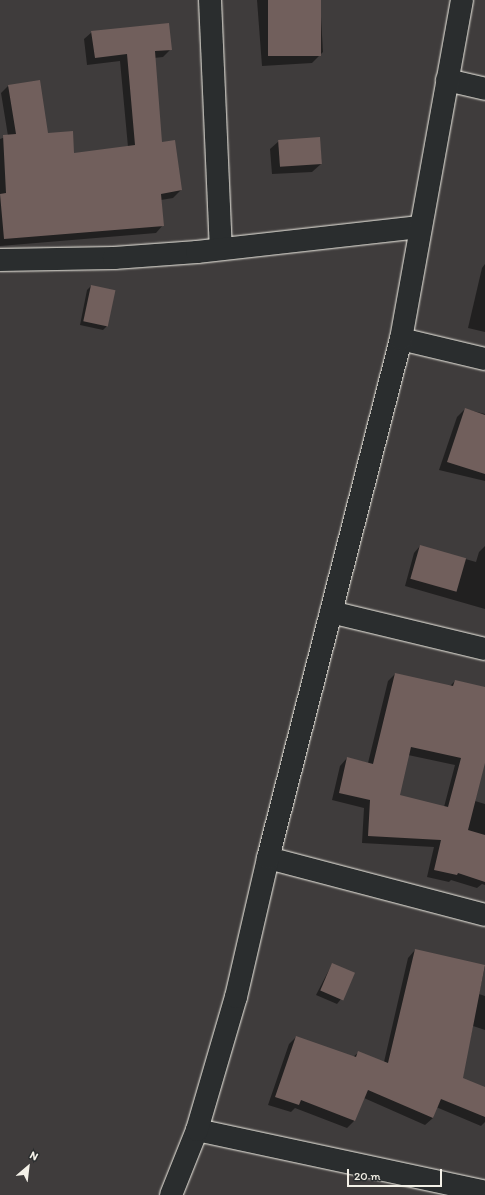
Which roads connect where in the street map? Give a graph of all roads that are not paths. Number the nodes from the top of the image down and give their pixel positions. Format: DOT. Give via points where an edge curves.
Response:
graph roads {
  1 [pos="210,0"];
  2 [pos="462,0"];
  3 [pos="447,80"];
  4 [pos="485,88"];
  5 [pos="420,226"];
  6 [pos="221,248"];
  7 [pos="0,260"];
  8 [pos="401,339"];
  9 [pos="485,359"];
  10 [pos="331,612"];
  11 [pos="485,649"];
  12 [pos="268,858"];
  13 [pos="485,915"];
  14 [pos="197,1130"];
  15 [pos="485,1192"];
  16 [pos="171,1195"];
  1 -- 6 [label="street"];
  2 -- 3 [label="street"];
  3 -- 4 [label="street"];
  3 -- 5 [label="street"];
  5 -- 6 [label="street"];
  5 -- 8 [label="street"];
  6 -- 7 [label="street" via="114,258"];
  8 -- 9 [label="street"];
  8 -- 10 [label="street"];
  10 -- 11 [label="street"];
  10 -- 12 [label="street"];
  12 -- 13 [label="street"];
  12 -- 14 [label="street" via="236,997"];
  14 -- 15 [label="street"];
  14 -- 16 [label="street"];
}
